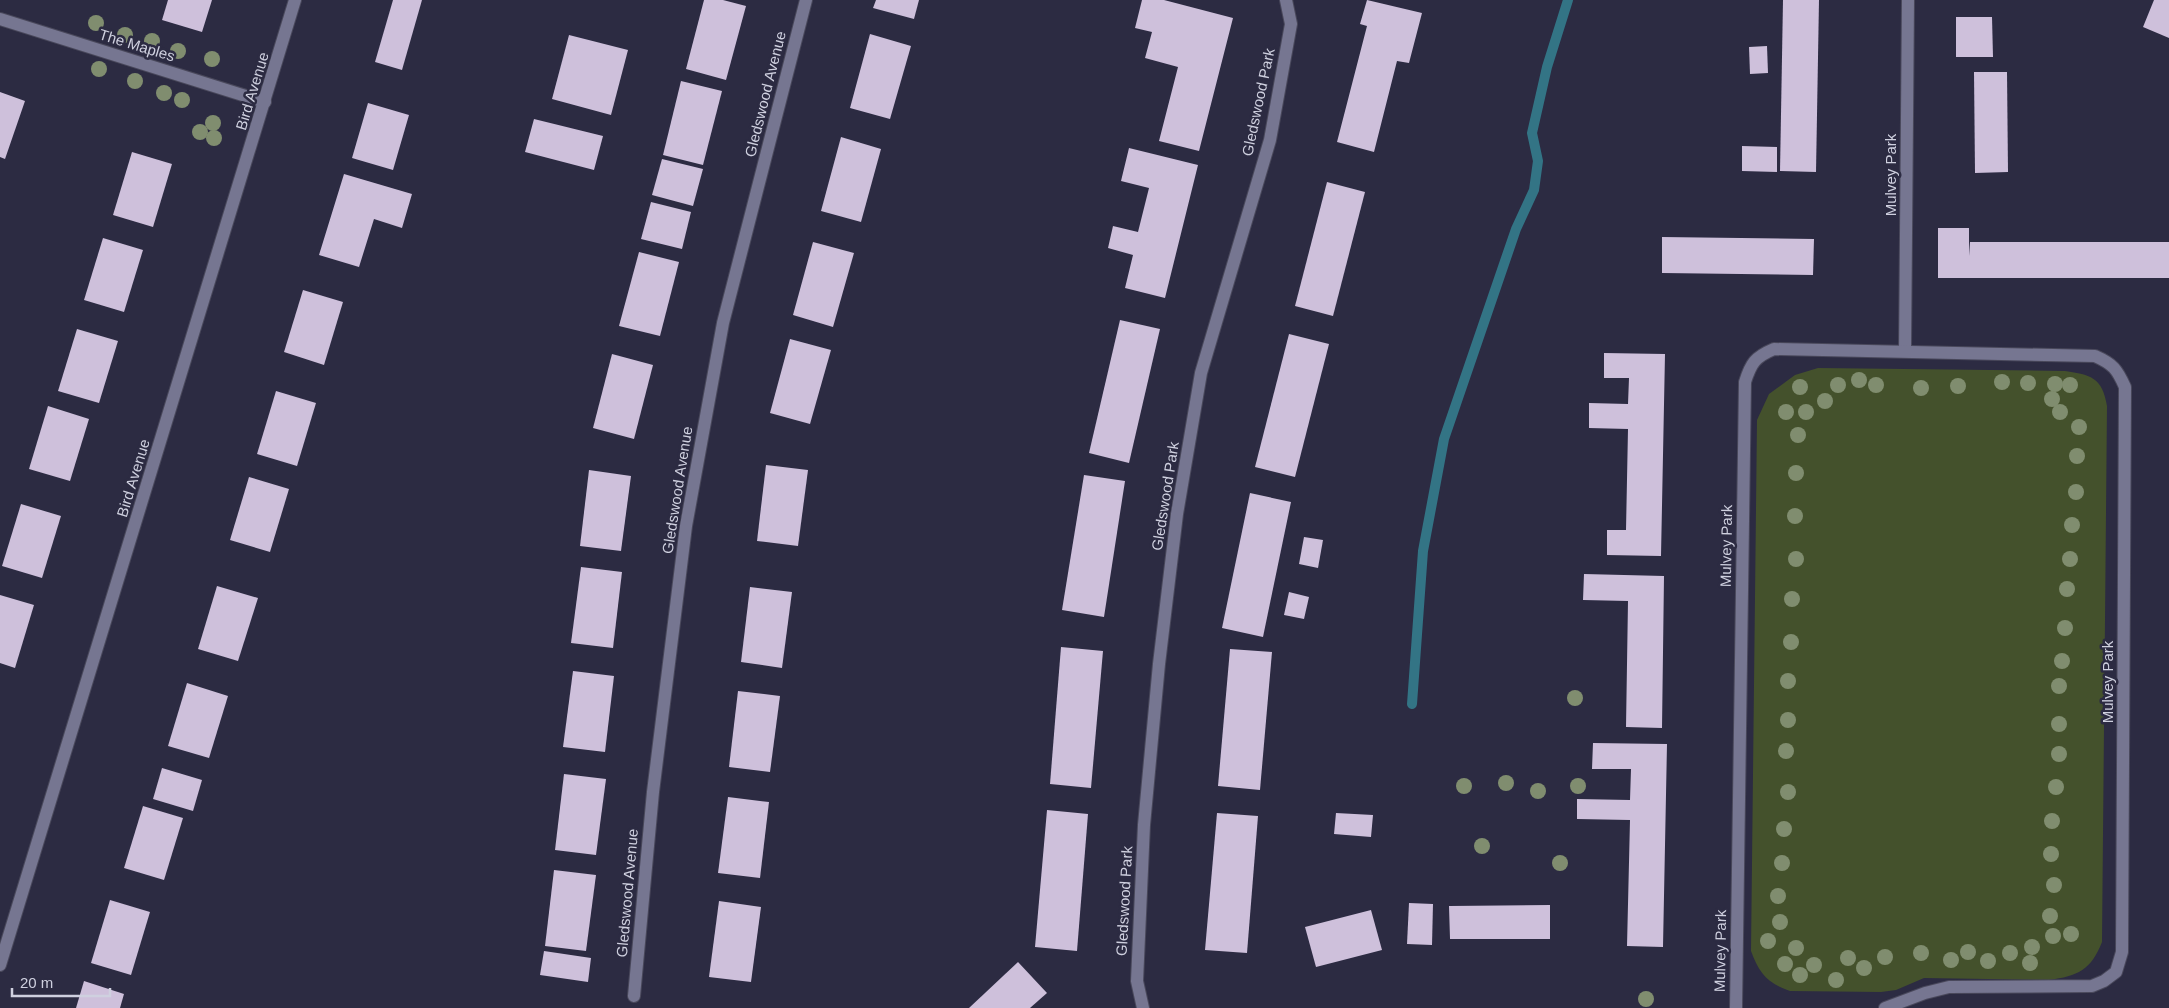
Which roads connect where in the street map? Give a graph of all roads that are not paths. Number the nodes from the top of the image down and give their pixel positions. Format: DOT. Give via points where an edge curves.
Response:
graph roads {
  1 [pos="295,0"];
  2 [pos="806,0"];
  3 [pos="1286,0"];
  4 [pos="1908,0"];
  5 [pos="0,19"];
  6 [pos="265,102"];
  7 [pos="1905,351"];
  8 [pos="0,964"];
  9 [pos="634,996"];
  10 [pos="1143,1008"];
  11 [pos="1736,1008"];
  12 [pos="1884,1008"];
  1 -- 6 [label="street, Bird Avenue"];
  2 -- 9 [label="street, Gledswood Avenue" via="723,323 686,526 654,792"];
  3 -- 10 [label="street, Gledswood Park" via="1291,24 1270,140 1201,373 1176,514 1144,825 1137,981"];
  4 -- 7 [label="street, Mulvey Park"];
  5 -- 6 [label="street, The Maples"];
  6 -- 8 [label="street, Bird Avenue"];
  7 -- 11 [label="street, Mulvey Park" via="1774,349 1750,365 1745,382"];
  7 -- 12 [label="street, Mulvey Park" via="2095,356 2109,362 2119,372 2125,387 2122,952 2116,972 2092,986 1949,987"];
}
